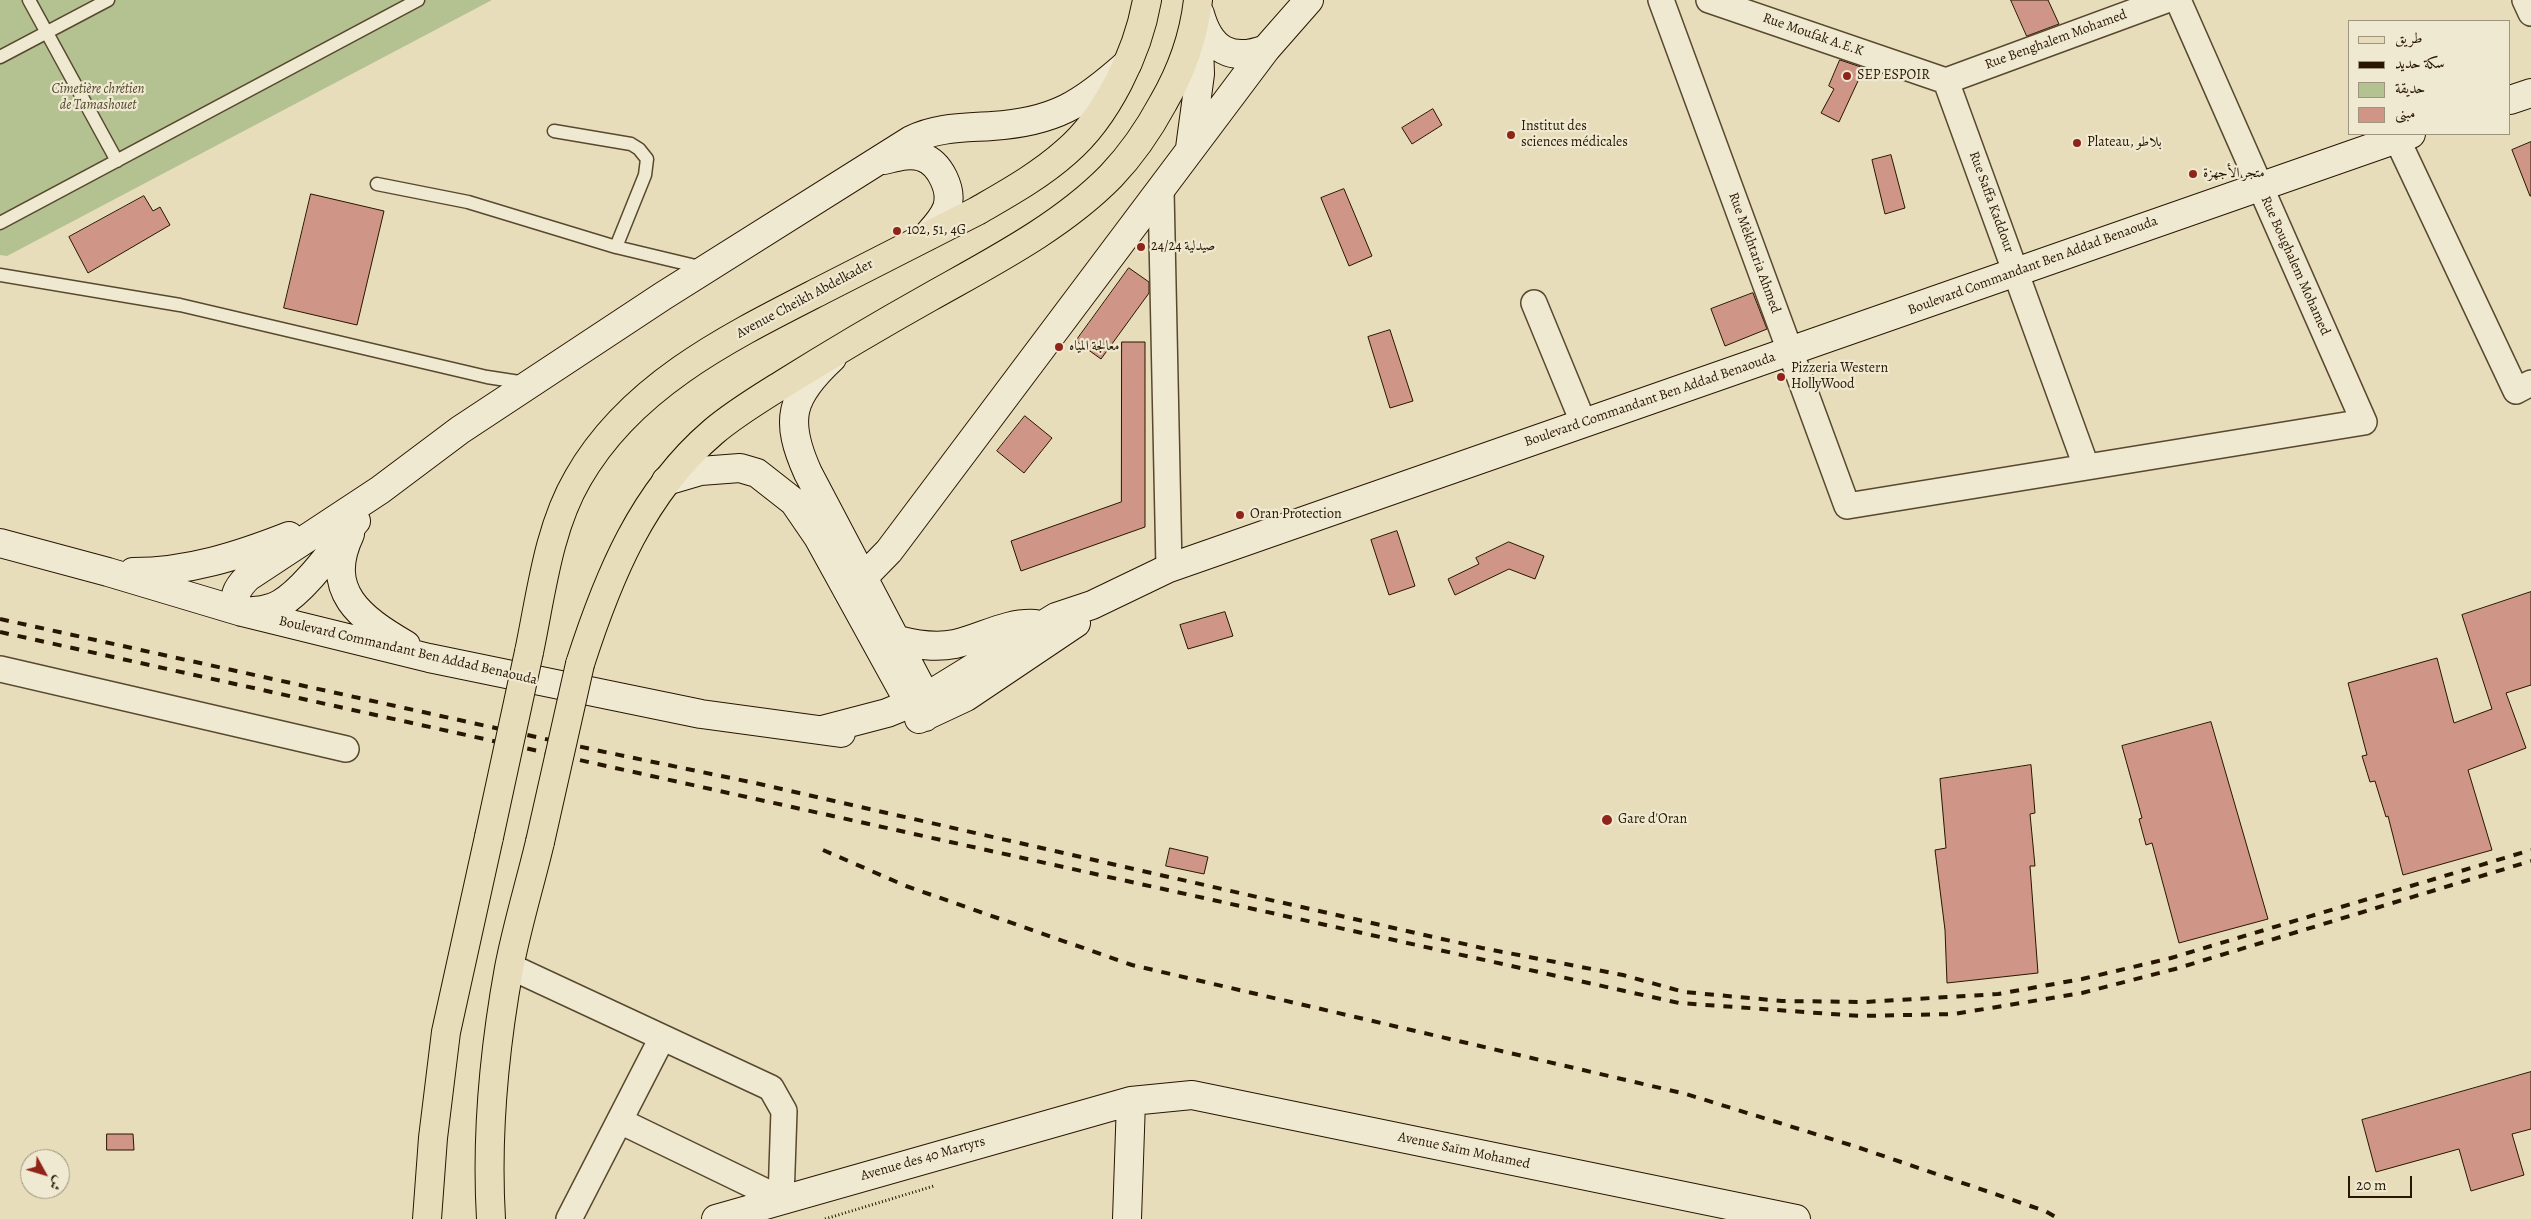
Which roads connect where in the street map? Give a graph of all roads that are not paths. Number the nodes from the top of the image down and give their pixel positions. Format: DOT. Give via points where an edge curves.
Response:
graph roads {
  1 [pos="29,0"];
  2 [pos="108,0"];
  3 [pos="418,0"];
  4 [pos="1148,0"];
  5 [pos="1309,0"];
  6 [pos="1661,0"];
  7 [pos="1709,0"];
  8 [pos="2166,0"];
  9 [pos="2178,0"];
  10 [pos="2525,0"];
  11 [pos="1198,2"];
  12 [pos="394,6"];
  13 [pos="2531,13"];
  14 [pos="46,32"];
  15 [pos="1266,49"];
  16 [pos="0,57"];
  17 [pos="1127,64"];
  18 [pos="1946,81"];
  19 [pos="2531,93"];
  20 [pos="2511,100"];
  21 [pos="554,131"];
  22 [pos="2404,136"];
  23 [pos="1189,152"];
  24 [pos="117,161"];
  25 [pos="880,161"];
  26 [pos="378,184"];
  27 [pos="2259,185"];
  28 [pos="1161,190"];
  29 [pos="0,223"];
  30 [pos="927,236"];
  31 [pos="616,247"];
  32 [pos="706,269"];
  33 [pos="2016,271"];
  34 [pos="0,275"];
  35 [pos="1534,303"];
  36 [pos="846,344"];
  37 [pos="1791,352"];
  38 [pos="531,383"];
  39 [pos="2523,387"];
  40 [pos="1583,422"];
  41 [pos="2086,466"];
  42 [pos="666,481"];
  43 [pos="380,490"];
  44 [pos="356,521"];
  45 [pos="0,543"];
  46 [pos="895,543"];
  47 [pos="1169,568"];
  48 [pos="108,572"];
  49 [pos="856,585"];
  50 [pos="878,604"];
  51 [pos="1092,605"];
  52 [pos="242,612"];
  53 [pos="1042,624"];
  54 [pos="898,640"];
  55 [pos="429,658"];
  56 [pos="0,669"];
  57 [pos="921,706"];
  58 [pos="346,749"];
  59 [pos="509,966"];
  60 [pos="662,1038"];
  61 [pos="1130,1101"];
  62 [pos="620,1121"];
  63 [pos="782,1199"];
  64 [pos="427,1219"];
  65 [pos="491,1219"];
  66 [pos="569,1219"];
  67 [pos="716,1219"];
  68 [pos="1127,1219"];
  69 [pos="1796,1219"];
  1 -- 14 [label="lane"];
  2 -- 14 [label="lane"];
  3 -- 12 [label="lane"];
  4 -- 17 [label="main road, Avenue Cheikh Abdelkader"];
  5 -- 15 [label="street"];
  6 -- 37 [label="street, Rue Mèkhtaria Ahmed"];
  7 -- 18 [label="street, Rue Moufak A.E.K"];
  8 -- 18 [label="street, Rue Benghalem Mohamed"];
  9 -- 27 [label="street, Rue Boughalem Mohamed"];
  10 -- 13 [label="street"];
  11 -- 15 [label="street" via="1208,34 1223,48 1241,56"];
  11 -- 23 [label="street" via="1200,74"];
  11 -- 36 [label="main road" via="1190,37 1172,87 1138,144 1111,176 1084,201 994,261"];
  12 -- 24 [label="lane"];
  14 -- 16 [label="lane"];
  14 -- 24 [label="lane"];
  15 -- 23 [label="street"];
  17 -- 25 [label="street" via="1082,102 1064,111 1020,124 929,131"];
  17 -- 30 [label="main road, Avenue Cheikh Abdelkader" via="1110,97 1068,151 1016,188"];
  18 -- 33 [label="street, Rue Saffa Kaddour"];
  19 -- 20 [label="street"];
  21 -- 31 [label="lane" via="631,144 646,159 645,175"];
  22 -- 27 [label="street, Boulevard Commandant Ben Addad Benaouda"];
  22 -- 39 [label="street"];
  23 -- 28 [label="street"];
  24 -- 29 [label="lane"];
  25 -- 30 [label="street" via="905,154 922,157 933,164 944,178 948,192 947,207"];
  25 -- 32 [label="street"];
  26 -- 31 [label="lane" via="468,202"];
  27 -- 33 [label="street, Boulevard Commandant Ben Addad Benaouda"];
  27 -- 41 [label="street, Rue Boughalem Mohamed" via="2364,422"];
  28 -- 46 [label="street"];
  28 -- 47 [label="street"];
  30 -- 64 [label="main road, Avenue Cheikh Abdelkader, bridge" via="715,347 665,380 630,409 600,442 581,472 559,520 446,1032"];
  31 -- 32 [label="lane"];
  32 -- 38 [label="street"];
  33 -- 37 [label="street, Boulevard Commandant Ben Addad Benaouda"];
  33 -- 41 [label="street, Rue Saffa Kaddour"];
  34 -- 38 [label="lane" via="180,305 487,377"];
  35 -- 40 [label="street"];
  36 -- 42 [label="main road" via="713,432"];
  36 -- 49 [label="street" via="806,386 796,402 793,418 800,456"];
  37 -- 40 [label="street, Boulevard Commandant Ben Addad Benaouda"];
  37 -- 41 [label="street, Rue Mèkhtaria Ahmed" via="1847,506"];
  38 -- 43 [label="street" via="460,430"];
  40 -- 47 [label="street, Boulevard Commandant Ben Addad Benaouda"];
  42 -- 49 [label="street" via="725,468 757,473 782,491 798,508"];
  42 -- 59 [label="main road, bridge" via="646,508 612,576 580,664"];
  43 -- 44 [label="street"];
  43 -- 48 [label="street" via="295,534 226,559 160,572"];
  43 -- 52 [label="street" via="248,577 235,597"];
  44 -- 52 [label="street" via="292,595 268,610"];
  44 -- 55 [label="street" via="341,561 340,578 345,595 374,625"];
  45 -- 48 [label="street, Boulevard Commandant Ben Addad Benaouda"];
  46 -- 49 [label="street"];
  46 -- 50 [label="street" via="894,556 882,583"];
  47 -- 51 [label="street, Boulevard Commandant Ben Addad Benaouda"];
  48 -- 52 [label="street, Boulevard Commandant Ben Addad Benaouda"];
  49 -- 50 [label="street"];
  49 -- 57 [label="street"];
  50 -- 54 [label="street"];
  51 -- 53 [label="street, Boulevard Commandant Ben Addad Benaouda"];
  51 -- 57 [label="street, Boulevard Commandant Ben Addad Benaouda" via="1066,632 966,697"];
  52 -- 55 [label="street, Boulevard Commandant Ben Addad Benaouda"];
  53 -- 54 [label="street" via="1010,626 944,646 915,645"];
  53 -- 57 [label="street, Boulevard Commandant Ben Addad Benaouda"];
  54 -- 57 [label="street"];
  55 -- 57 [label="street, Boulevard Commandant Ben Addad Benaouda" via="701,714 822,730"];
  56 -- 58 [label="street"];
  59 -- 60 [label="street"];
  59 -- 65 [label="main road" via="492,1094"];
  60 -- 62 [label="street"];
  60 -- 63 [label="street" via="771,1088 784,1111"];
  61 -- 63 [label="street, Avenue des 40 Martyrs"];
  61 -- 68 [label="street"];
  61 -- 69 [label="street, Avenue Saïm Mohamed" via="1192,1095"];
  62 -- 63 [label="street"];
  62 -- 66 [label="street"];
  63 -- 67 [label="street, Avenue des 40 Martyrs"];
}
